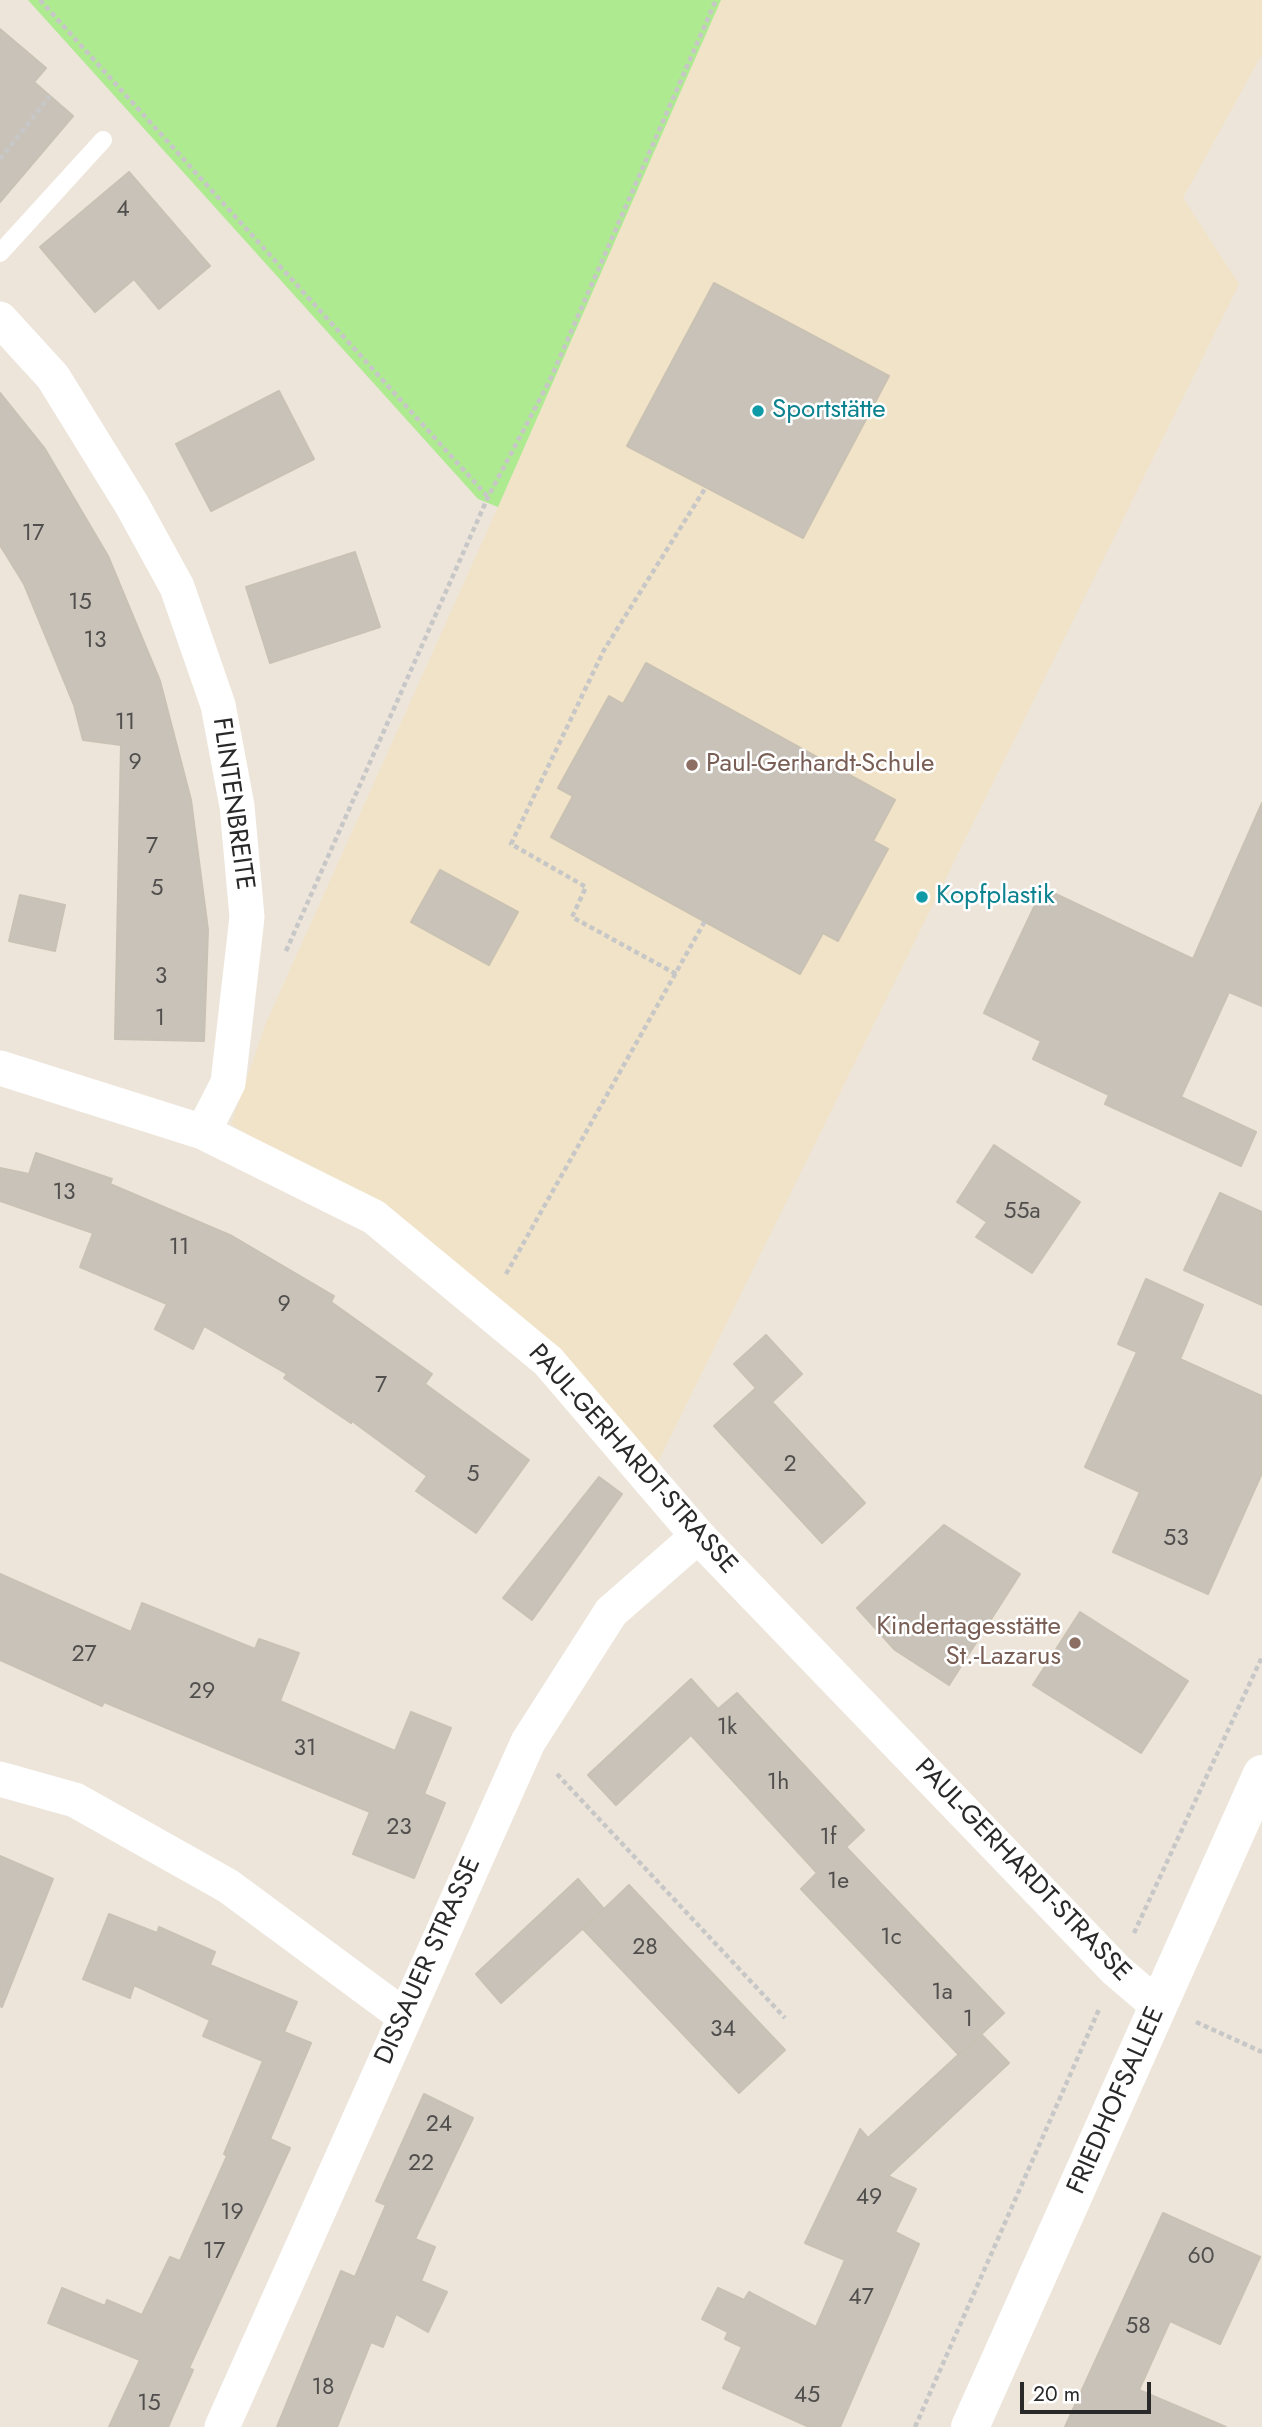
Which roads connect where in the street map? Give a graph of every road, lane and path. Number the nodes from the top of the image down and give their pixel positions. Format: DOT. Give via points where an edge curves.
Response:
graph roads {
  1 [pos="40,0"];
  2 [pos="716,0"];
  3 [pos="50,96"];
  4 [pos="103,141"];
  5 [pos="0,159"];
  6 [pos="0,253"];
  7 [pos="0,319"];
  8 [pos="706,487"];
  9 [pos="488,497"];
  10 [pos="705,921"];
  11 [pos="284,956"];
  12 [pos="676,974"];
  13 [pos="0,1068"];
  14 [pos="203,1132"];
  15 [pos="485,1309"];
  16 [pos="698,1536"];
  17 [pos="1262,1657"];
  18 [pos="528,1742"];
  19 [pos="1262,1774"];
  20 [pos="0,1779"];
  21 [pos="1116,1970"];
  22 [pos="1158,2006"];
  23 [pos="404,2016"];
  24 [pos="785,2018"];
  25 [pos="1262,2052"];
  26 [pos="222,2427"];
  27 [pos="915,2427"];
  28 [pos="970,2427"];
  1 -- 9 [label="path"];
  2 -- 9 [label="path" via="550,380"];
  3 -- 5 [label="path"];
  4 -- 6 [label="lane"];
  7 -- 14 [label="street, FLINTENBREITE" via="53,377 132,505 177,587 218,705 237,806 247,916 228,1083"];
  8 -- 12 [label="path" via="604,650 510,844 586,887 572,916"];
  9 -- 11 [label="path"];
  10 -- 12 [label="path"];
  12 -- 15 [label="path"];
  13 -- 14 [label="street, PAUL-GERHARDT-STRASSE"];
  14 -- 15 [label="street, PAUL-GERHARDT-STRASSE" via="374,1217"];
  15 -- 16 [label="street, PAUL-GERHARDT-STRASSE" via="548,1361"];
  16 -- 18 [label="street, DISSAUER STRASSE" via="611,1612"];
  16 -- 21 [label="street, PAUL-GERHARDT-STRASSE"];
  17 -- 21 [label="path"];
  18 -- 23 [label="street, DISSAUER STRASSE"];
  18 -- 24 [label="path"];
  19 -- 22 [label="street, FRIEDHOFSALLEE"];
  20 -- 23 [label="street" via="75,1800 228,1886"];
  21 -- 22 [label="street, PAUL-GERHARDT-STRASSE"];
  21 -- 27 [label="path"];
  22 -- 25 [label="path"];
  22 -- 28 [label="street, FRIEDHOFSALLEE"];
  23 -- 26 [label="street, DISSAUER STRASSE"];
}
